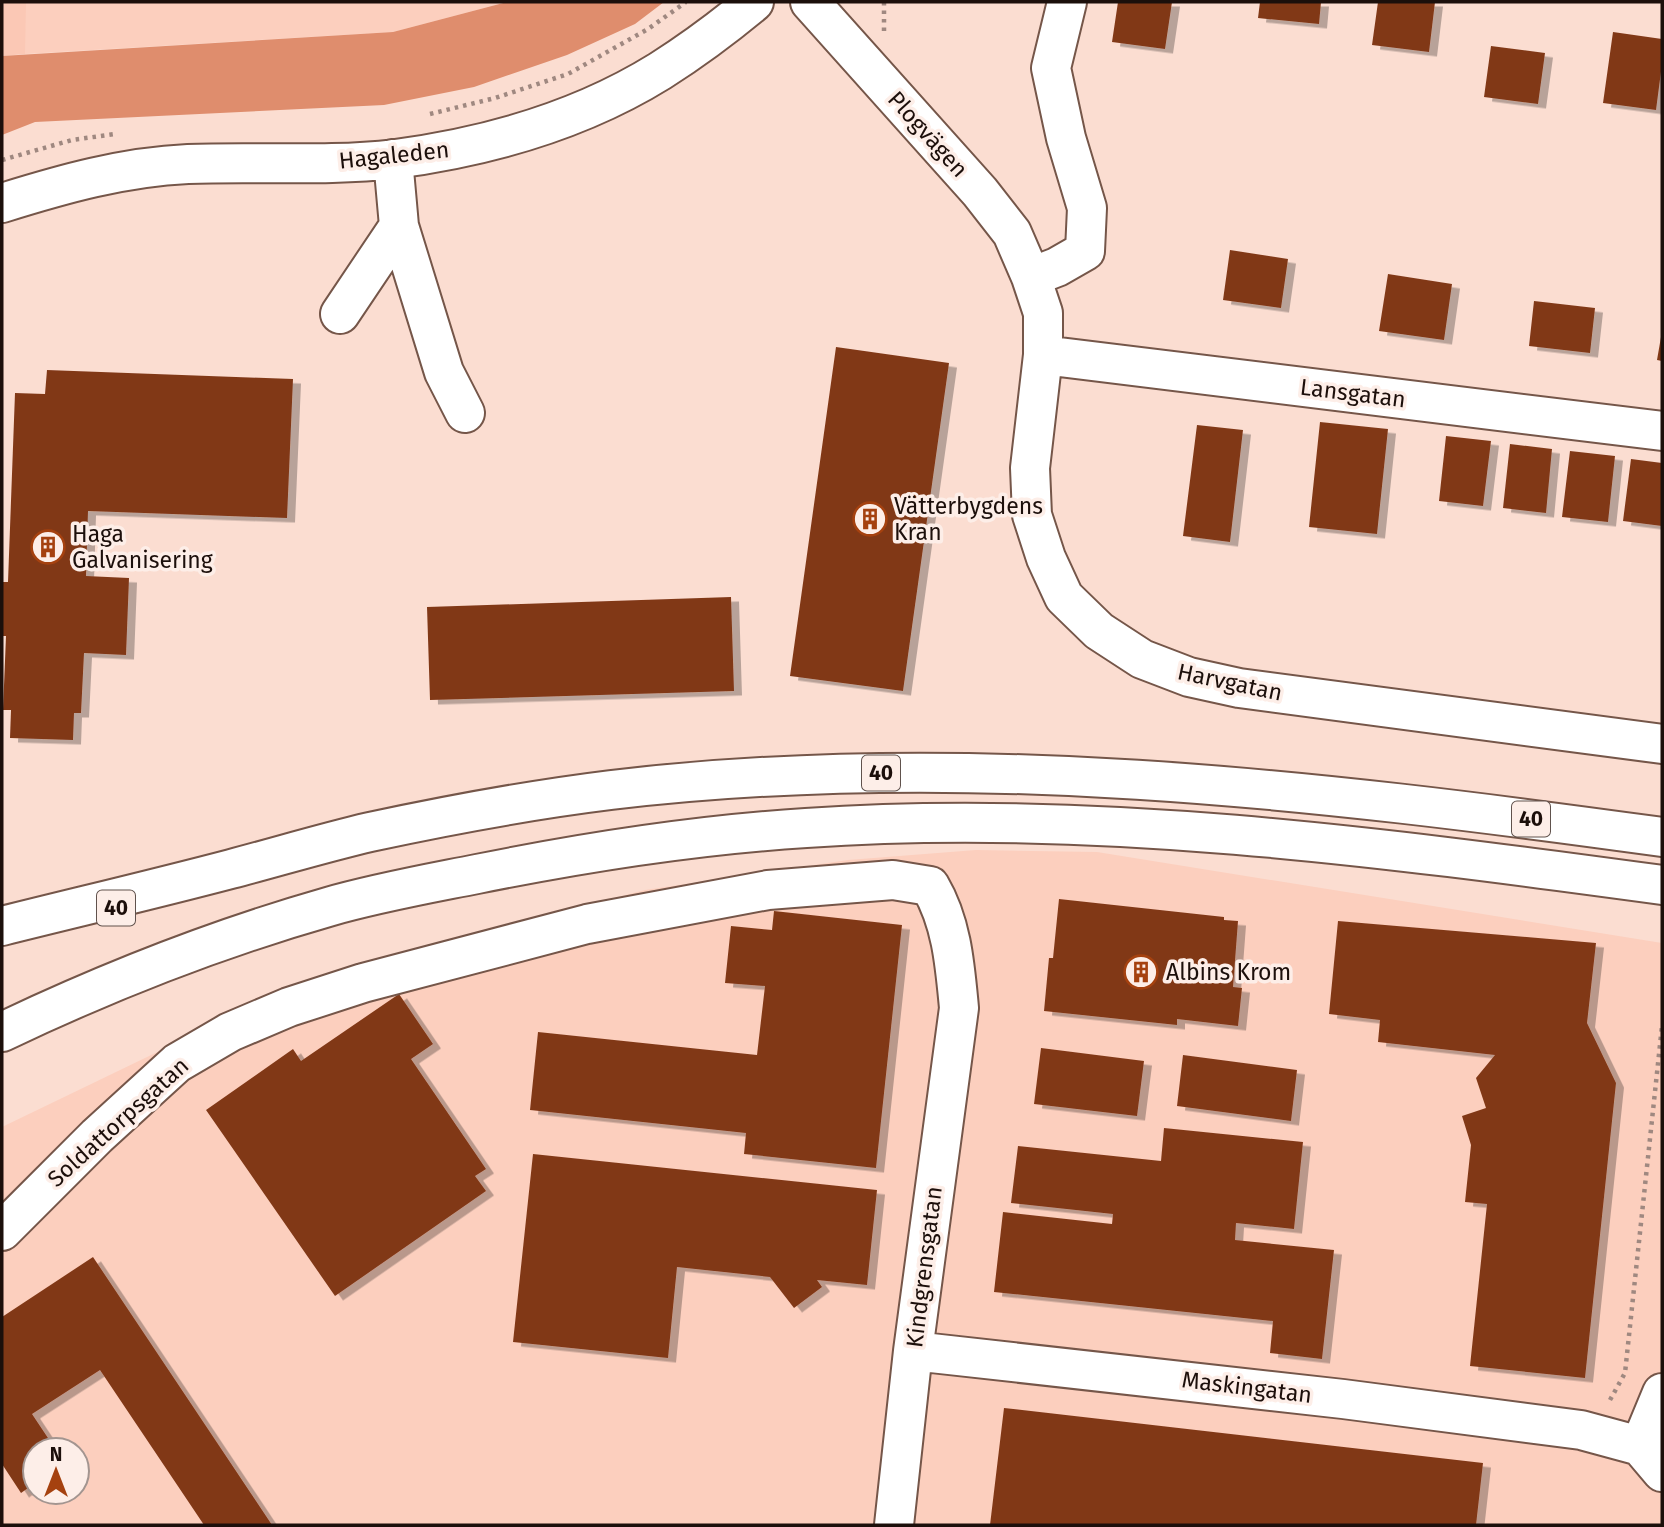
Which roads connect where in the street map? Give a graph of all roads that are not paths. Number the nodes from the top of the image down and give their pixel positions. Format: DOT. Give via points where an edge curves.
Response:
graph roads {
  1 [pos="754,2"];
  2 [pos="810,2"];
  3 [pos="1067,2"];
  4 [pos="393,159"];
  5 [pos="2,203"];
  6 [pos="399,226"];
  7 [pos="1031,276"];
  8 [pos="340,314"];
  9 [pos="1043,355"];
  10 [pos="465,413"];
  11 [pos="1662,431"];
  12 [pos="1662,744"];
  13 [pos="1662,836"];
  14 [pos="233,869"];
  15 [pos="1662,886"];
  16 [pos="2,926"];
  17 [pos="2,953"];
  18 [pos="959,1008"];
  19 [pos="2,1032"];
  20 [pos="2,1231"];
  21 [pos="913,1351"];
  22 [pos="1662,1393"];
  23 [pos="1651,1459"];
  24 [pos="894,1525"];
  1 -- 4 [label="main road, Hagaleden" via="659,72 603,102 458,149"];
  2 -- 7 [label="main road, Plogvägen" via="980,192 1012,233"];
  3 -- 7 [label="main road" via="1051,68 1087,208 1085,251"];
  4 -- 5 [label="main road, Hagaleden" via="188,164 117,171"];
  4 -- 6 [label="main road"];
  6 -- 8 [label="main road"];
  6 -- 10 [label="main road" via="444,372"];
  7 -- 9 [label="main road, Harvgatan" via="1043,313"];
  9 -- 11 [label="main road, Lansgatan"];
  9 -- 12 [label="main road, Harvgatan" via="1030,468 1032,515 1039,537 1064,597 1099,631 1142,659 1189,677 1239,688"];
  13 -- 14 [label="main road, 40" via="1254,788 1122,778 869,772 736,778 490,807 366,833"];
  14 -- 16 [label="main road"];
  14 -- 17 [label="main road, 40" via="78,921"];
  15 -- 19 [label="main road, 40" via="1186,831 949,823 810,827 690,837 570,855 328,907 162,962"];
  18 -- 20 [label="main road, Soldattorpsgatan" via="954,953 942,905 930,886 893,880 768,890 587,924 363,983 230,1032 177,1063"];
  18 -- 21 [label="main road, Kindgrensgatan"];
  21 -- 23 [label="main road, Maskingatan" via="1581,1430"];
  21 -- 24 [label="main road, Kindgrensgatan"];
  22 -- 23 [label="main road"];
}
